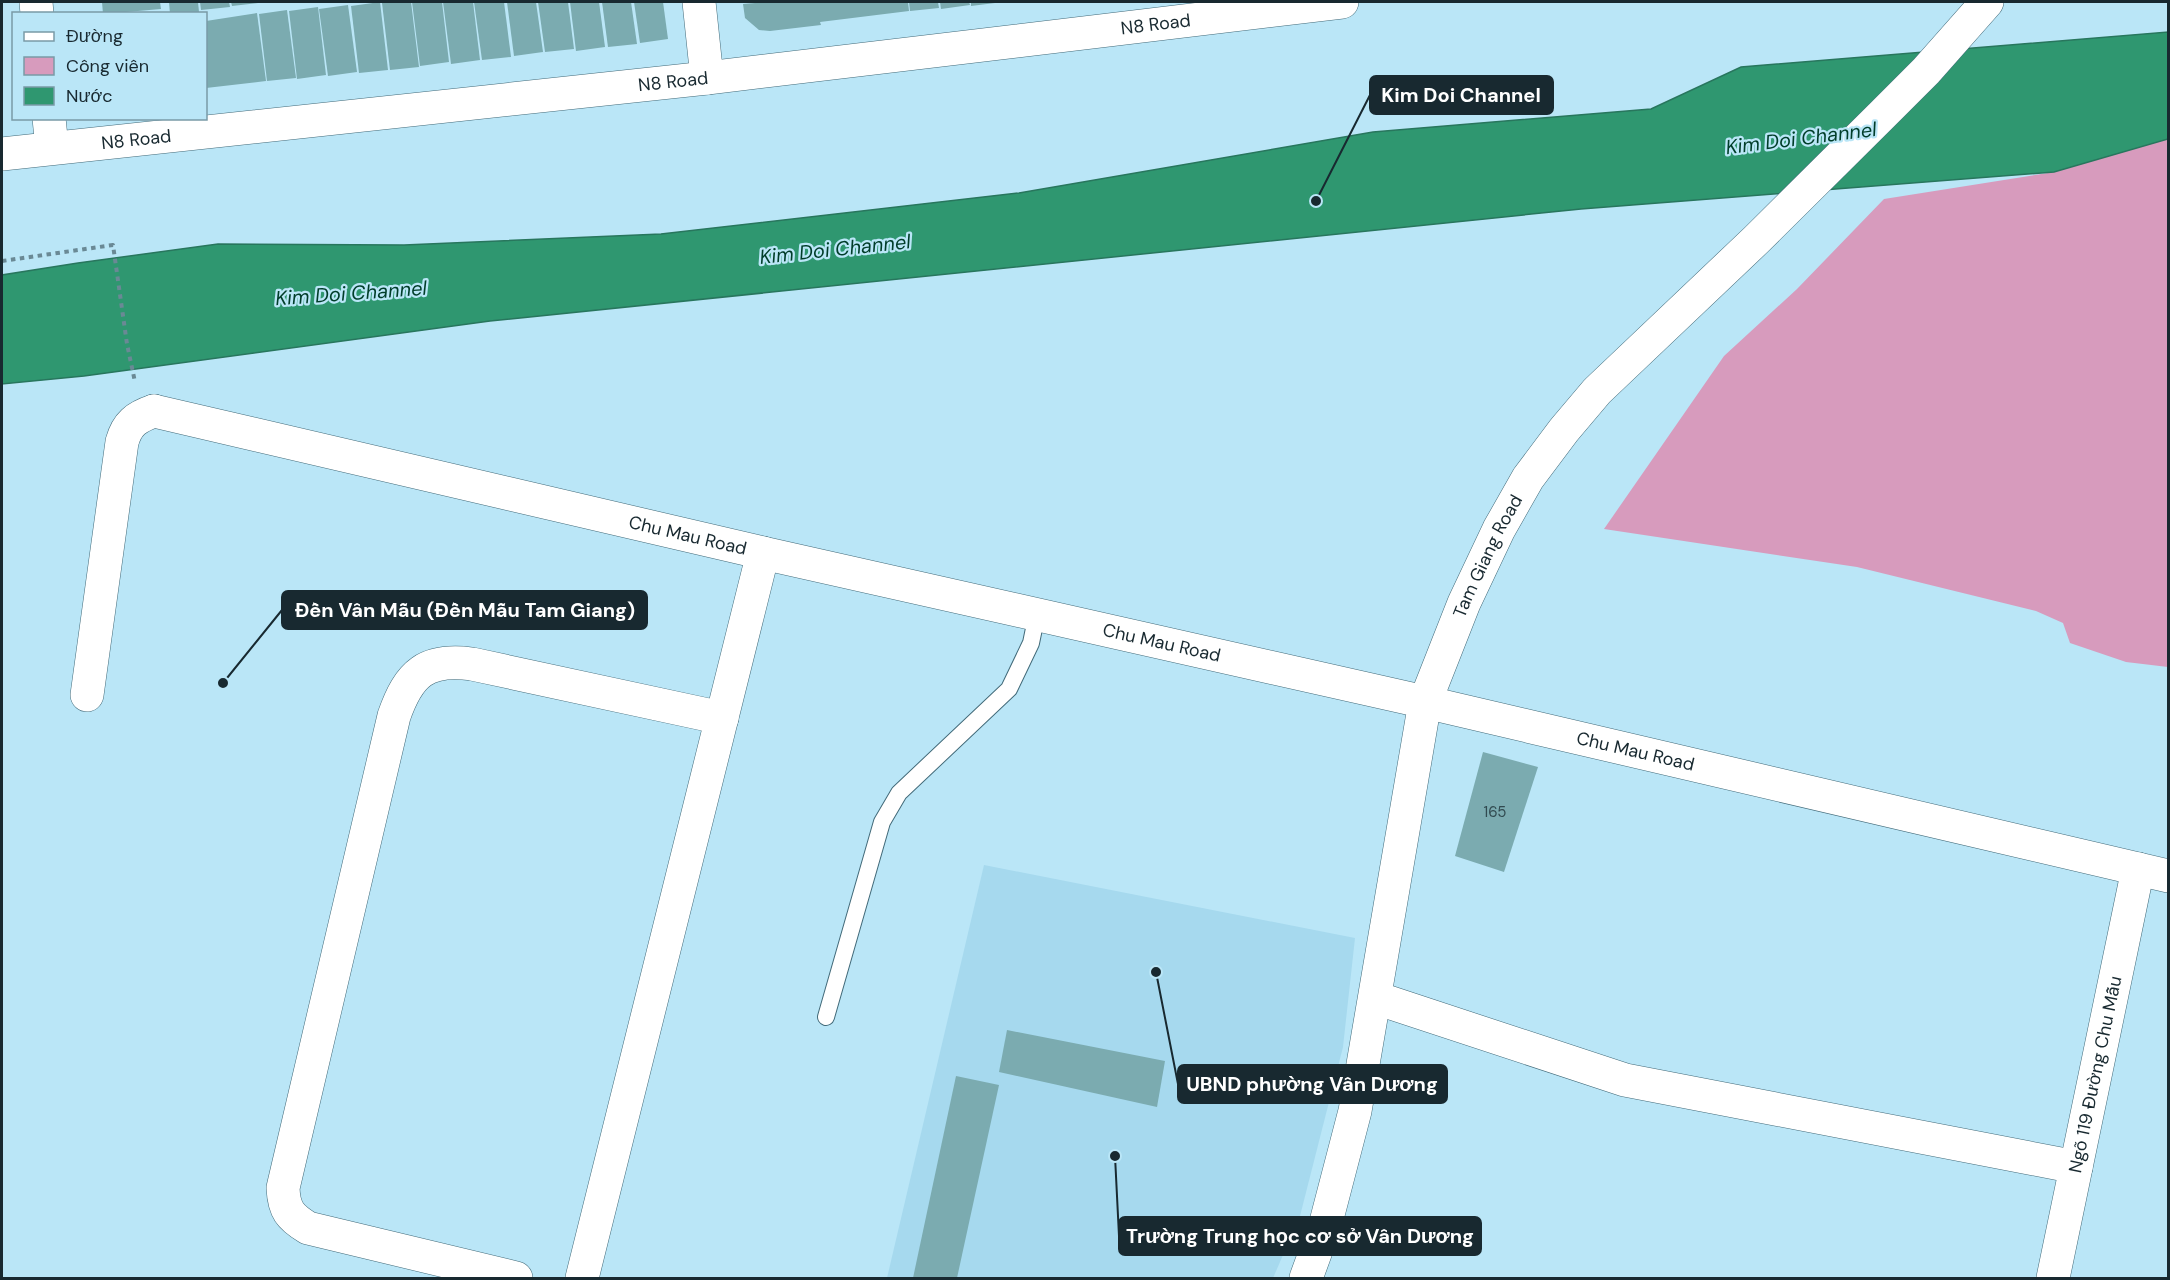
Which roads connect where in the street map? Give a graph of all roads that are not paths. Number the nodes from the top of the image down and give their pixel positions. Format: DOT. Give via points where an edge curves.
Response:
graph roads {
  1 [pos="699,2"];
  2 [pos="1342,2"];
  3 [pos="1987,2"];
  4 [pos="707,78"];
  5 [pos="205,120"];
  6 [pos="207,120"];
  7 [pos="50,133"];
  8 [pos="2,154"];
  9 [pos="763,553"];
  10 [pos="1037,614"];
  11 [pos="87,695"];
  12 [pos="1425,702"];
  13 [pos="722,718"];
  14 [pos="2153,872"];
  15 [pos="1376,998"];
  16 [pos="826,1017"];
  17 [pos="2076,1167"];
  18 [pos="516,1278"];
  19 [pos="582,1278"];
  20 [pos="1306,1278"];
  21 [pos="2053,1278"];
  1 -- 4 [label="street"];
  2 -- 4 [label="street, N8 Road"];
  3 -- 12 [label="street, Tam Giang Road" via="1926,71 1597,391 1564,430 1528,478 1499,529 1464,603"];
  4 -- 6 [label="street, N8 Road"];
  5 -- 7 [label="street, N8 Road"];
  7 -- 8 [label="street, N8 Road"];
  9 -- 10 [label="street, Chu Mau Road"];
  9 -- 11 [label="street, Chu Mau Road" via="154,411 130,423 122,442"];
  9 -- 13 [label="street"];
  10 -- 12 [label="street, Chu Mau Road"];
  10 -- 16 [label="lane" via="1031,643 1010,689 899,793 882,822"];
  12 -- 14 [label="street, Chu Mau Road"];
  12 -- 15 [label="street, Tam Giang Road"];
  13 -- 18 [label="street" via="451,661 420,672 400,698 283,1188 284,1203 293,1219 308,1228"];
  13 -- 19 [label="street"];
  14 -- 17 [label="street, Ngõ 119 Đường Chu Mẫu"];
  15 -- 17 [label="street" via="1625,1080"];
  15 -- 20 [label="street, Tam Giang Road" via="1356,1111 1325,1226"];
  17 -- 21 [label="street, Ngõ 119 Đường Chu Mẫu"];
}
